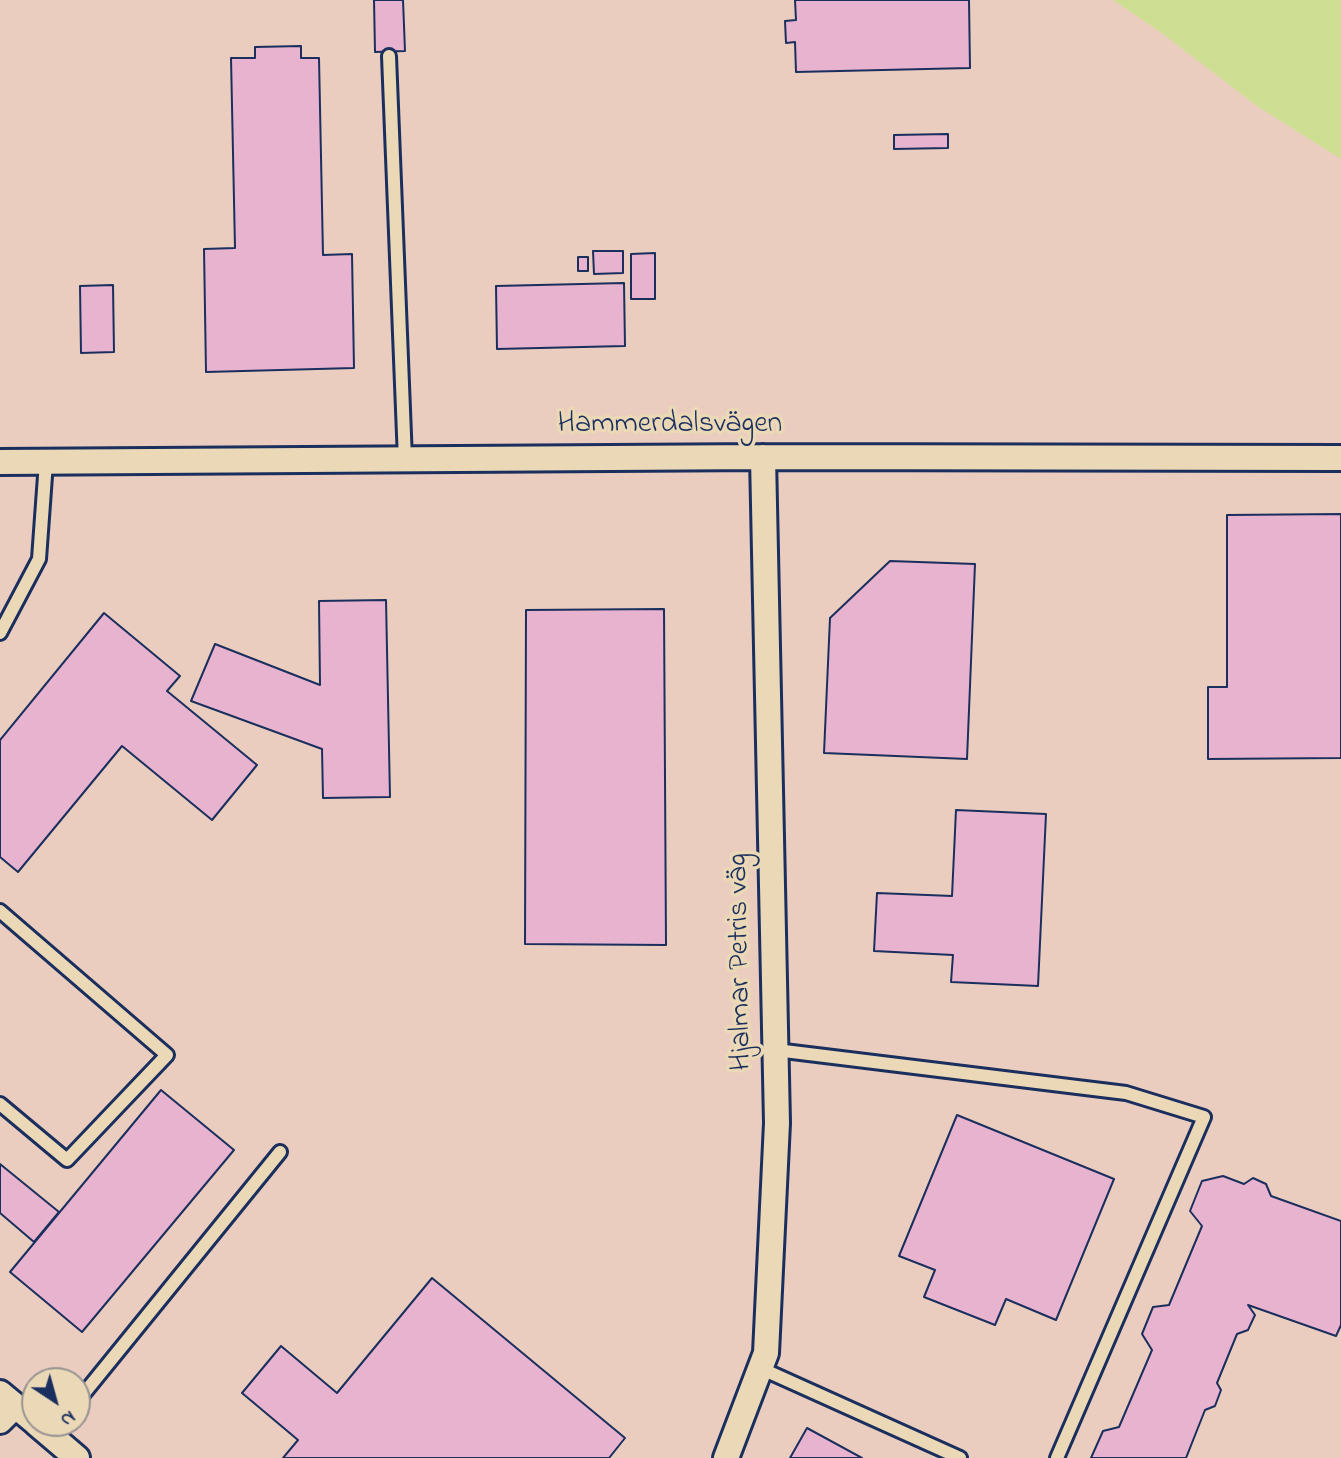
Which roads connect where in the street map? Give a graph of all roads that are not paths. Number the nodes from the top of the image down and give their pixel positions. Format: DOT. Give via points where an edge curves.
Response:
graph roads {
  1 [pos="389,56"];
  2 [pos="763,457"];
  3 [pos="1341,458"];
  4 [pos="405,460"];
  5 [pos="0,462"];
  6 [pos="46,462"];
  7 [pos="0,633"];
  8 [pos="0,911"];
  9 [pos="776,1050"];
  10 [pos="0,1104"];
  11 [pos="280,1152"];
  12 [pos="761,1368"];
  13 [pos="91,1385"];
  14 [pos="5,1407"];
  15 [pos="21,1415"];
  16 [pos="56,1437"];
  17 [pos="78,1458"];
  18 [pos="726,1458"];
  19 [pos="960,1458"];
  20 [pos="1057,1458"];
  1 -- 4 [label="lane"];
  2 -- 3 [label="street, Hammerdalsvägen"];
  2 -- 4 [label="street, Hammerdalsvägen"];
  2 -- 9 [label="street, Hjalmar Petris väg"];
  4 -- 6 [label="street, Hammerdalsvägen"];
  5 -- 6 [label="street, Hammerdalsvägen"];
  6 -- 7 [label="lane" via="39,559"];
  8 -- 10 [label="lane" via="167,1055 67,1160"];
  9 -- 12 [label="street, Hjalmar Petris väg" via="768,1326"];
  9 -- 20 [label="lane" via="1126,1093 1204,1117"];
  11 -- 13 [label="lane"];
  12 -- 18 [label="street, Hjalmar Petris väg"];
  12 -- 19 [label="lane"];
  14 -- 15 [label="street"];
  16 -- 17 [label="street"];
}
